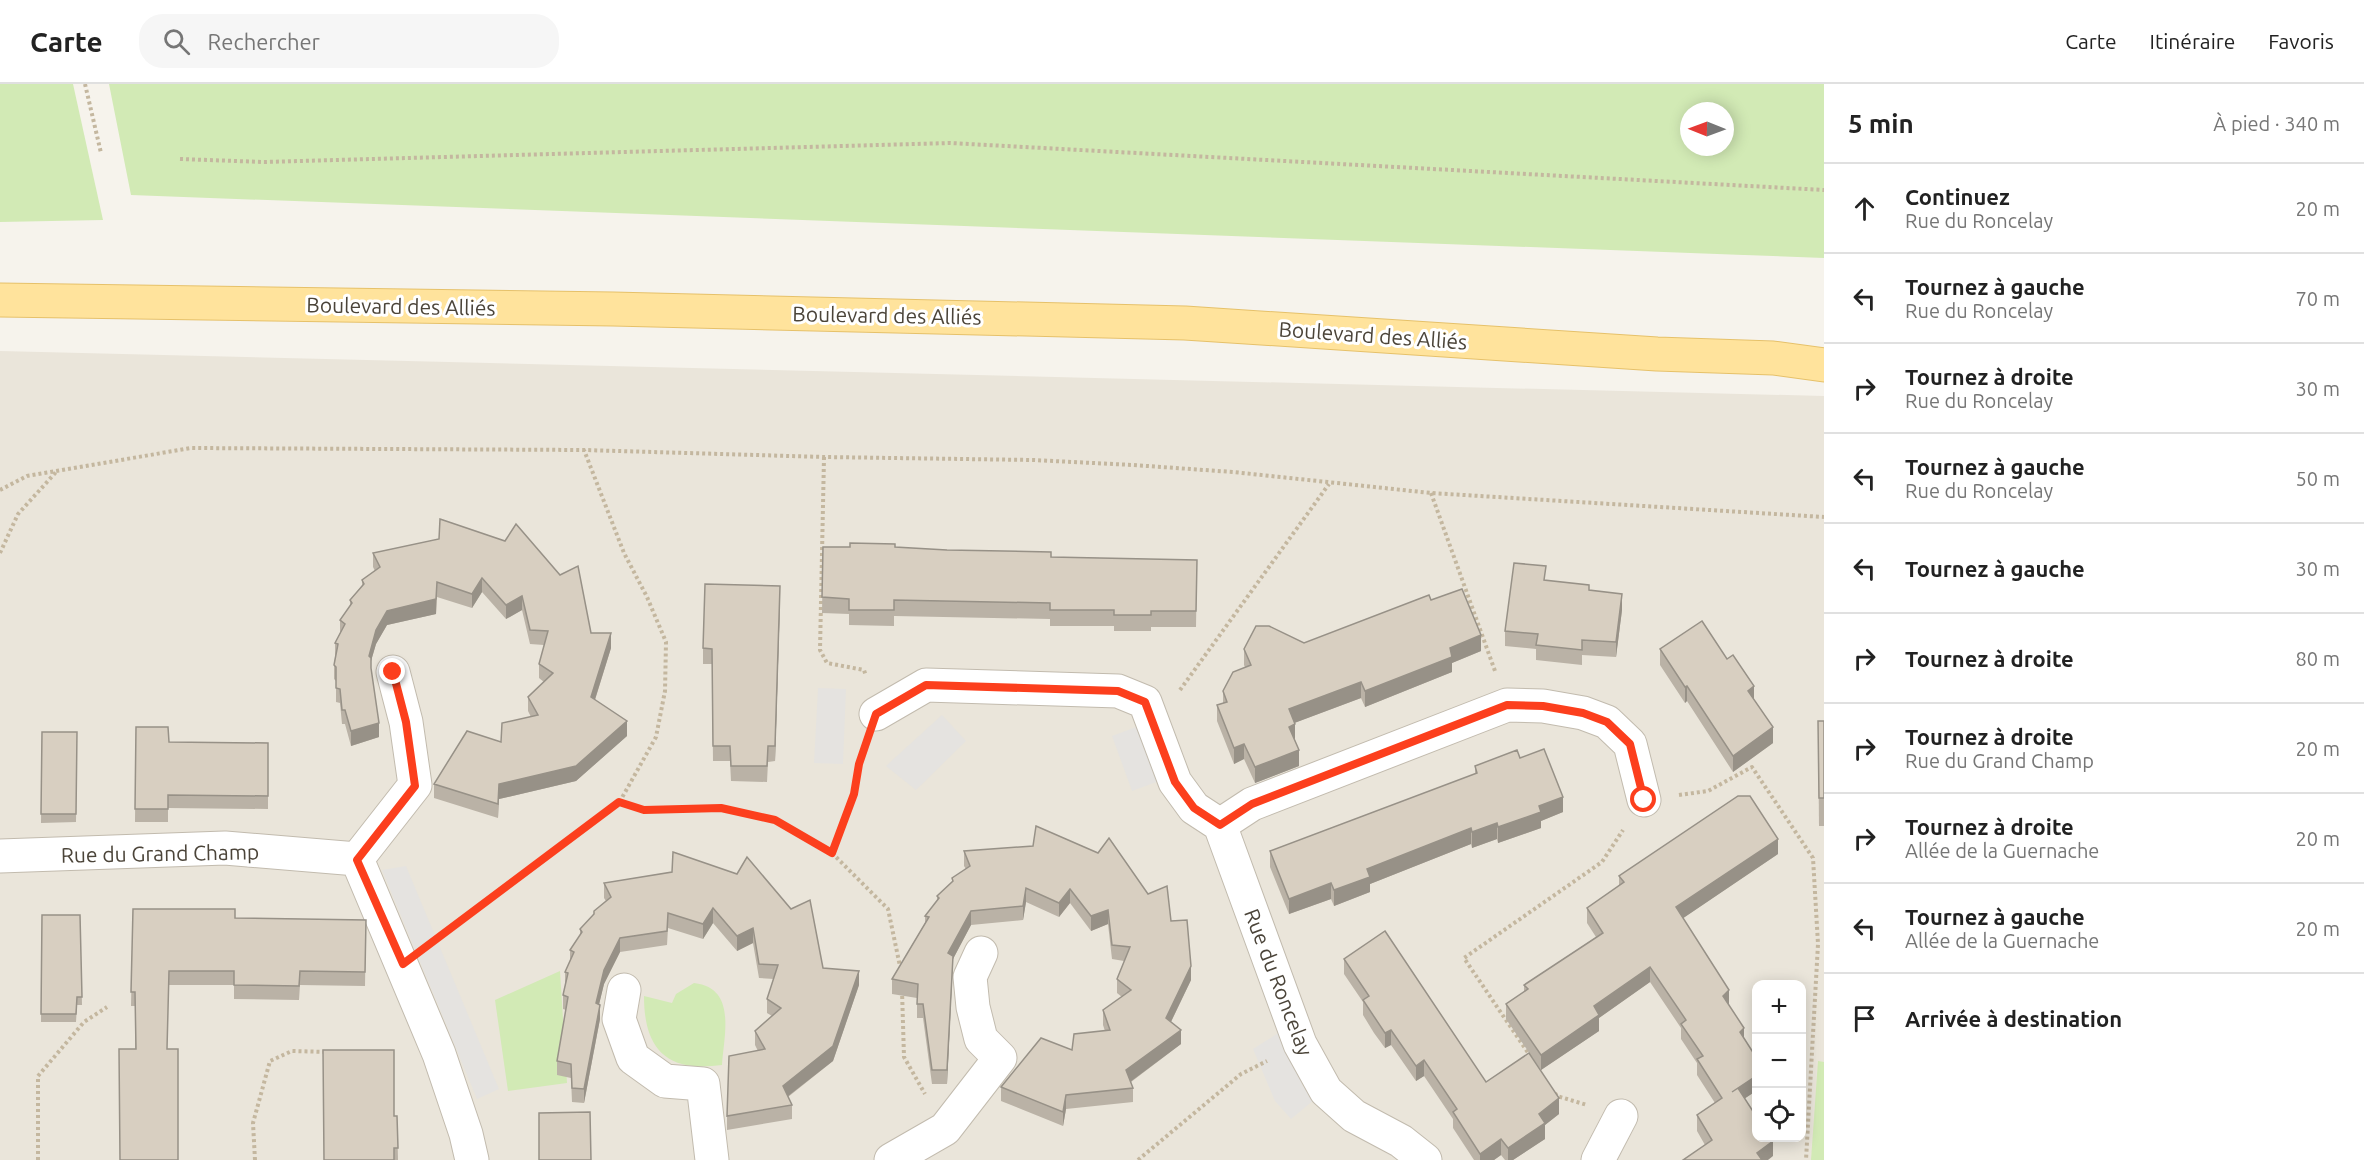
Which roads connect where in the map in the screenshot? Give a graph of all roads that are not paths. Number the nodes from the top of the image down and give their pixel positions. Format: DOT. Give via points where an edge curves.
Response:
graph roads {
  1 [pos="0,300"];
  2 [pos="1824,348"];
  3 [pos="1773,358"];
  4 [pos="1824,365"];
  5 [pos="393,672"];
  6 [pos="876,714"];
  7 [pos="1644,800"];
  8 [pos="1220,825"];
  9 [pos="0,856"];
  10 [pos="357,860"];
  11 [pos="981,953"];
  12 [pos="624,990"];
  13 [pos="1621,1116"];
  14 [pos="471,1160"];
  15 [pos="712,1160"];
  16 [pos="891,1160"];
  17 [pos="1425,1160"];
  18 [pos="1598,1160"];
  1 -- 3 [label="main road, Boulevard des Alliés" via="1185,322 1657,354"];
  2 -- 3 [label="main road, Boulevard des Alliés"];
  3 -- 4 [label="main road, Boulevard des Alliés"];
  5 -- 10 [label="street" via="406,722 415,786"];
  6 -- 8 [label="street" via="926,685 1118,691 1145,702 1175,782 1194,808"];
  7 -- 8 [label="street" via="1630,744 1607,722 1583,713 1507,705 1252,804"];
  8 -- 17 [label="street, Rue du Roncelay" via="1300,1044 1326,1091 1354,1116 1401,1141"];
  9 -- 10 [label="street, Rue du Grand Champ" via="225,848"];
  10 -- 14 [label="street" via="439,1053"];
  11 -- 16 [label="street" via="969,977 973,1007 981,1039 1000,1058 945,1129"];
  12 -- 15 [label="street" via="619,1019 633,1058 665,1082 703,1084"];
  13 -- 18 [label="street"];
}
